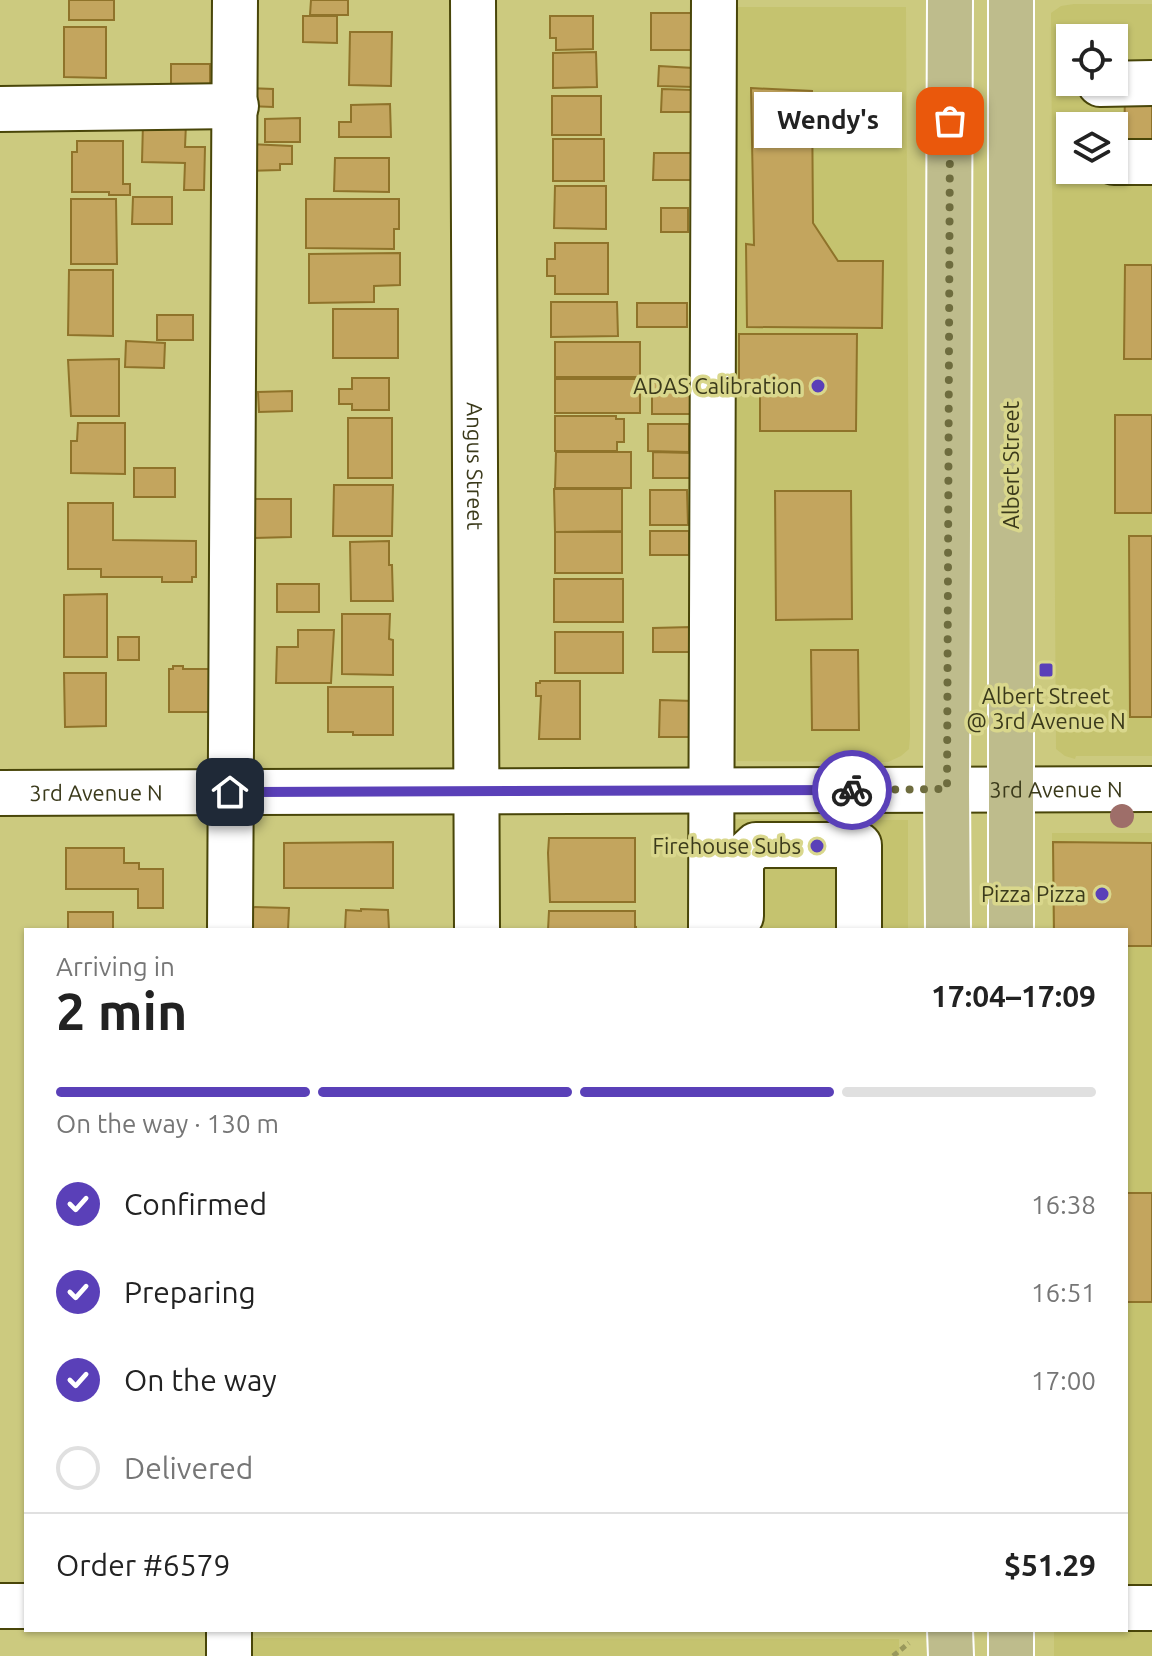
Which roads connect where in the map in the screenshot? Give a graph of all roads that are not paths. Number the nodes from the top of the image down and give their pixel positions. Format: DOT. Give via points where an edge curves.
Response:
graph roads {
  1 [pos="235,0"];
  2 [pos="473,0"];
  3 [pos="714,0"];
  4 [pos="950,0"];
  5 [pos="1011,0"];
  6 [pos="1128,83"];
  7 [pos="1152,83"];
  8 [pos="236,106"];
  9 [pos="0,109"];
  10 [pos="1128,162"];
  11 [pos="1152,162"];
  12 [pos="947,789"];
  13 [pos="1012,789"];
  14 [pos="1152,789"];
  15 [pos="711,790"];
  16 [pos="477,791"];
  17 [pos="230,792"];
  18 [pos="0,793"];
  19 [pos="230,928"];
  20 [pos="477,928"];
  21 [pos="711,928"];
  22 [pos="741,928"];
  23 [pos="859,928"];
  24 [pos="948,928"];
  25 [pos="1011,928"];
  26 [pos="0,1606"];
  27 [pos="24,1606"];
  28 [pos="1128,1608"];
  29 [pos="1152,1608"];
  30 [pos="229,1632"];
  31 [pos="950,1632"];
  32 [pos="1011,1632"];
  33 [pos="229,1656"];
  34 [pos="951,1656"];
  35 [pos="1011,1656"];
  1 -- 8 [label="street"];
  2 -- 16 [label="street, Angus Street"];
  3 -- 15 [label="street"];
  4 -- 12 [label="main road"];
  5 -- 13 [label="main road, Albert Street"];
  6 -- 7 [label="street"];
  8 -- 9 [label="street"];
  8 -- 17 [label="street"];
  10 -- 11 [label="street"];
  12 -- 13 [label="street, 3rd Avenue N"];
  12 -- 15 [label="street, 3rd Avenue N"];
  12 -- 24 [label="main road"];
  13 -- 14 [label="street, 3rd Avenue N"];
  13 -- 25 [label="main road, Albert Street"];
  15 -- 16 [label="street, 3rd Avenue N"];
  15 -- 21 [label="street"];
  16 -- 17 [label="street, 3rd Avenue N"];
  16 -- 20 [label="street, Angus Street"];
  17 -- 18 [label="street, 3rd Avenue N"];
  17 -- 19 [label="street"];
  22 -- 23 [label="street" via="741,859 756,845 859,845"];
  26 -- 27 [label="street"];
  28 -- 29 [label="street"];
  30 -- 33 [label="street"];
  31 -- 34 [label="main road"];
  32 -- 35 [label="main road"];
}
